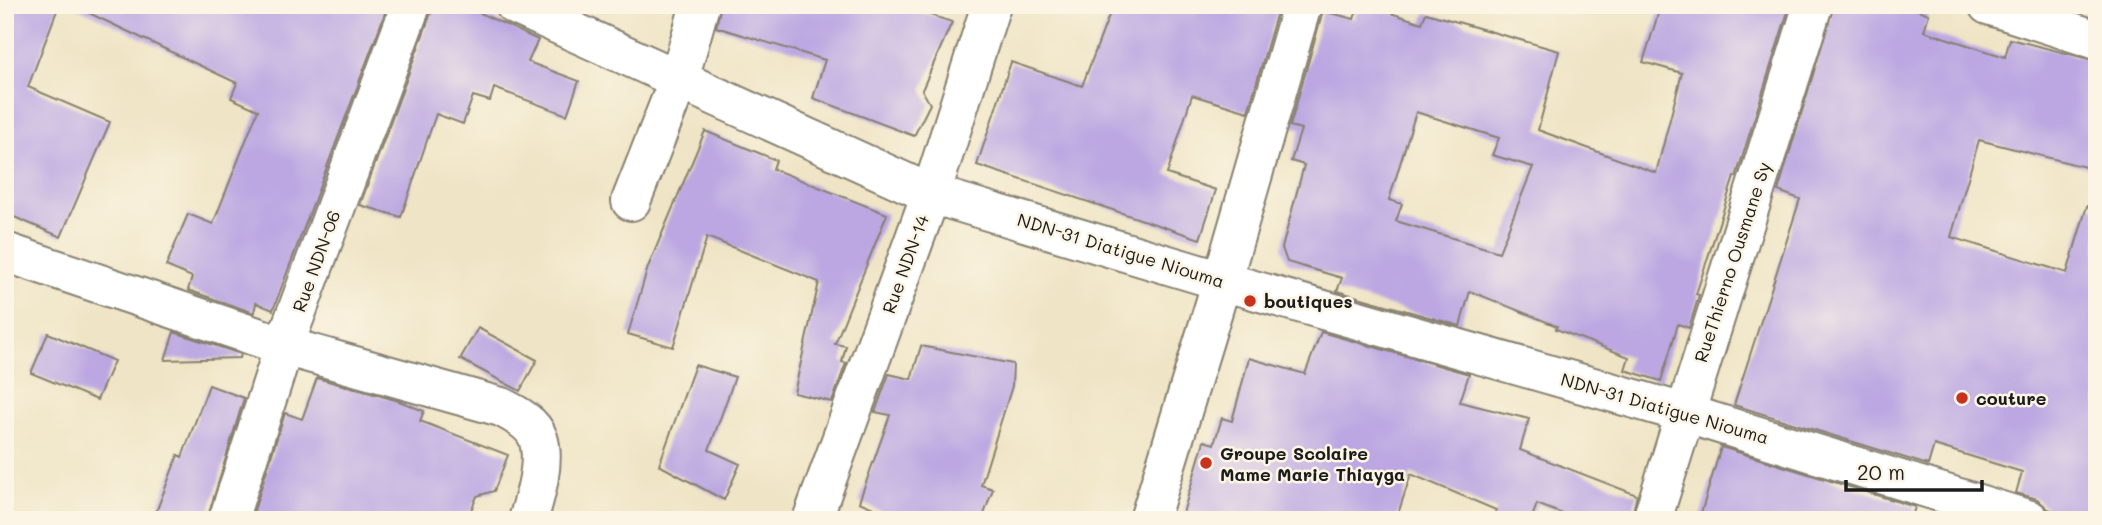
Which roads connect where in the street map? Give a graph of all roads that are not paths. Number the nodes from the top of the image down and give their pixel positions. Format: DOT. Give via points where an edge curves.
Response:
graph roads {
  1 [pos="411,5"];
  2 [pos="516,5"];
  3 [pos="701,5"];
  4 [pos="991,5"];
  5 [pos="1302,5"];
  6 [pos="1813,5"];
  7 [pos="1988,5"];
  8 [pos="2097,40"];
  9 [pos="679,79"];
  10 [pos="931,194"];
  11 [pos="631,201"];
  12 [pos="5,251"];
  13 [pos="1222,281"];
  14 [pos="284,346"];
  15 [pos="1684,413"];
  16 [pos="228,520"];
  17 [pos="528,520"];
  18 [pos="812,520"];
  19 [pos="1149,520"];
  20 [pos="1652,520"];
  21 [pos="2030,520"];
  1 -- 14 [label="street, Rue NDN-06"];
  2 -- 9 [label="street, NDN-31 Diatigue Niouma"];
  3 -- 9 [label="street"];
  4 -- 10 [label="street, Rue NDN-14"];
  5 -- 13 [label="street"];
  6 -- 15 [label="street, RueThierno Ousmane Sy"];
  7 -- 8 [label="street"];
  9 -- 10 [label="street, NDN-31 Diatigue Niouma"];
  9 -- 11 [label="street"];
  10 -- 13 [label="street, NDN-31 Diatigue Niouma"];
  10 -- 18 [label="street, Rue NDN-14"];
  12 -- 14 [label="street"];
  13 -- 15 [label="street, NDN-31 Diatigue Niouma"];
  13 -- 19 [label="street"];
  14 -- 16 [label="street, Rue NDN-06"];
  14 -- 17 [label="street" via="501,407 524,420 538,438 540,464"];
  15 -- 20 [label="street, RueThierno Ousmane Sy"];
  15 -- 21 [label="street, NDN-31 Diatigue Niouma"];
}
